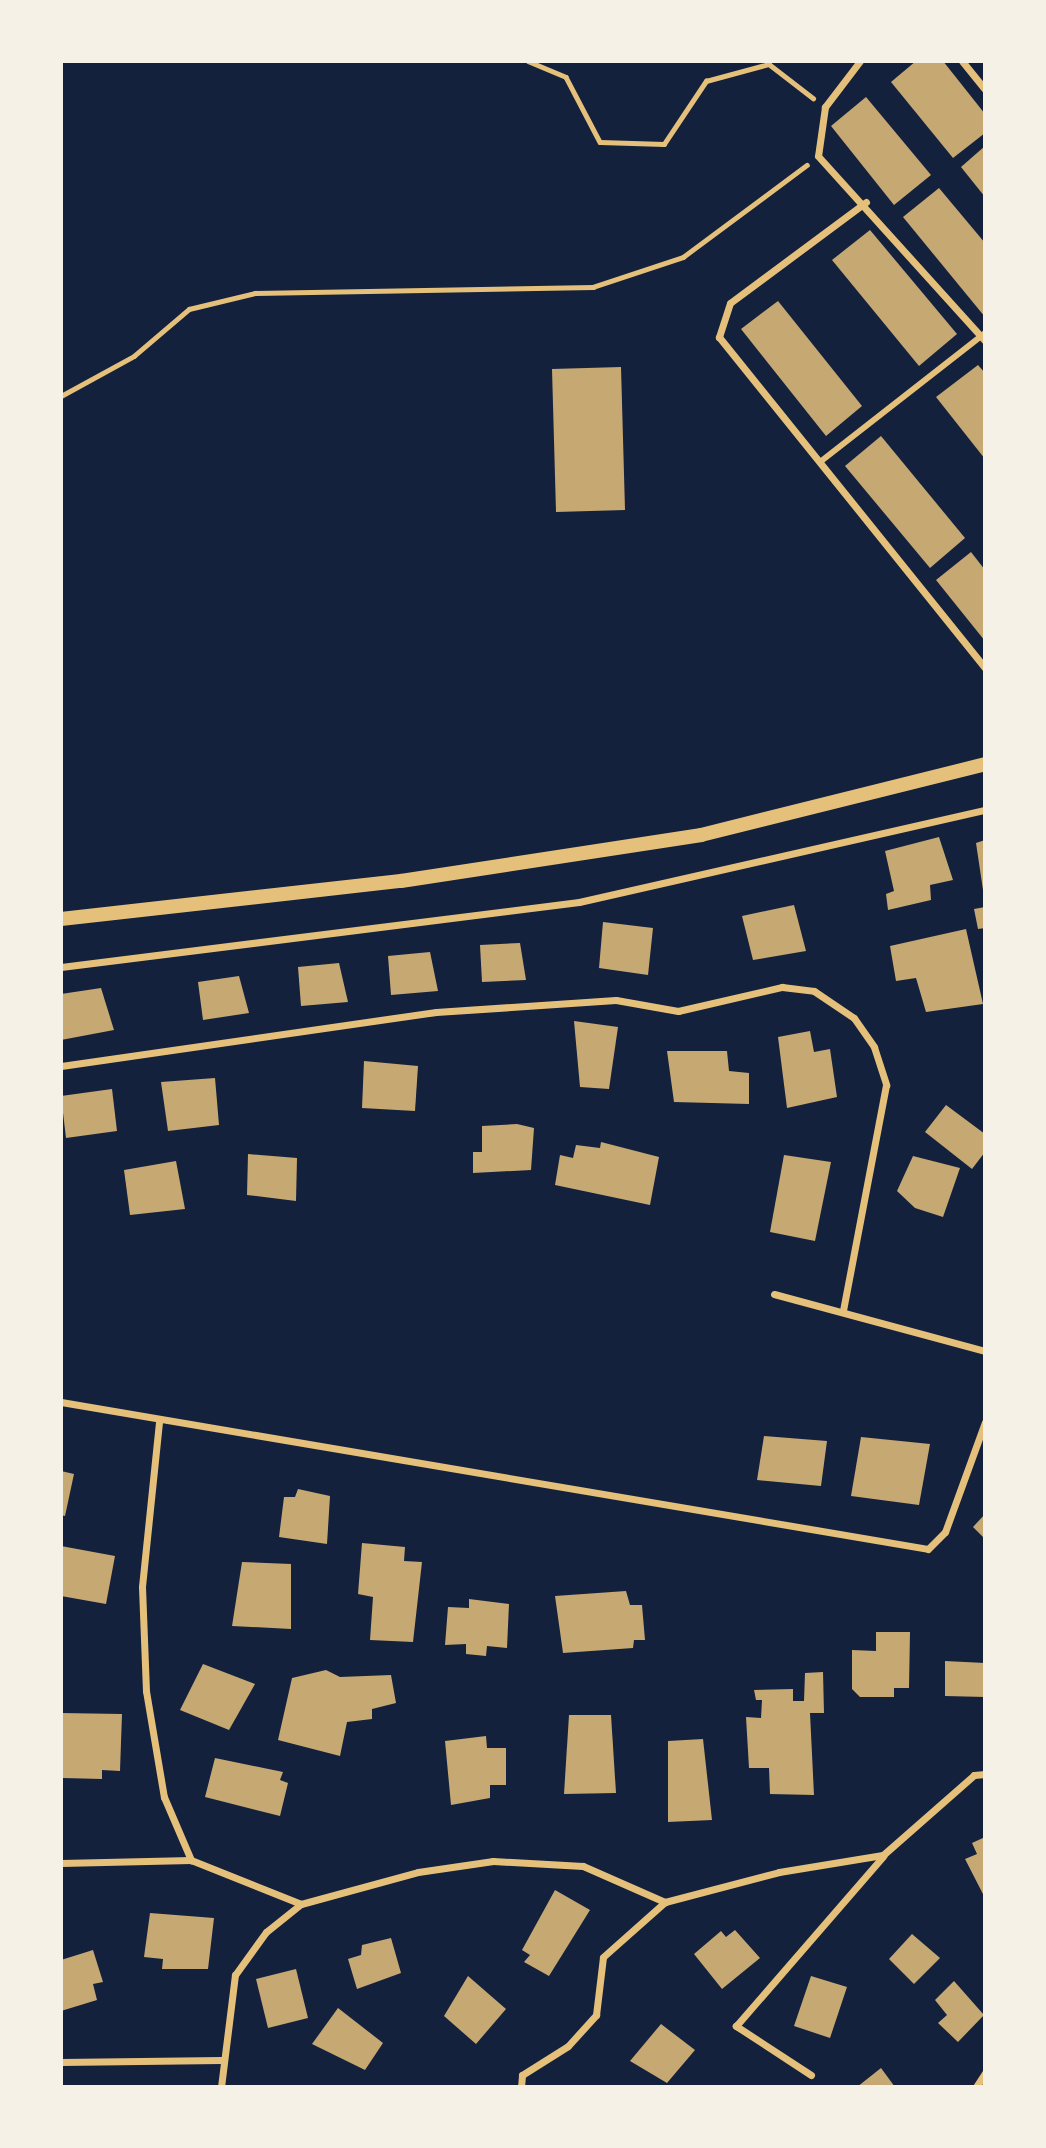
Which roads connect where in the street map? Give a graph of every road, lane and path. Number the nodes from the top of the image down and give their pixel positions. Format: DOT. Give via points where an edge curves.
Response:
graph roads {
  1 [pos="528,61"];
  2 [pos="860,61"];
  3 [pos="962,61"];
  4 [pos="769,62"];
  5 [pos="985,89"];
  6 [pos="825,107"];
  7 [pos="818,156"];
  8 [pos="866,202"];
  9 [pos="983,336"];
  10 [pos="61,396"];
  11 [pos="820,461"];
  12 [pos="985,668"];
  13 [pos="985,764"];
  14 [pos="985,810"];
  15 [pos="61,919"];
  16 [pos="61,967"];
  17 [pos="61,1066"];
  18 [pos="774,1294"];
  19 [pos="843,1311"];
  20 [pos="985,1351"];
  21 [pos="61,1402"];
  22 [pos="159,1422"];
  23 [pos="985,1422"];
  24 [pos="985,1774"];
  25 [pos="883,1855"];
  26 [pos="191,1860"];
  27 [pos="61,1863"];
  28 [pos="665,1902"];
  29 [pos="301,1904"];
  30 [pos="221,2060"];
  31 [pos="61,2062"];
  32 [pos="985,2073"];
  33 [pos="811,2075"];
  34 [pos="221,2087"];
  35 [pos="521,2087"];
  36 [pos="976,2087"];
  1 -- 4 [label="path" via="566,77 600,142 664,144 706,81"];
  2 -- 6 [label="street"];
  3 -- 5 [label="street"];
  4 -- 6 [label="path"];
  6 -- 7 [label="street"];
  7 -- 8 [label="street"];
  7 -- 10 [label="path" via="683,257 593,287 255,293 189,309 134,356"];
  8 -- 9 [label="street"];
  8 -- 11 [label="street" via="730,303 719,337"];
  9 -- 11 [label="street"];
  11 -- 12 [label="street"];
  13 -- 15 [label="main road" via="701,835 401,881"];
  14 -- 16 [label="street" via="579,902"];
  17 -- 19 [label="street" via="436,1012 616,1000 678,1011 782,987 814,991 854,1018 874,1047 886,1085"];
  18 -- 19 [label="street"];
  19 -- 20 [label="street"];
  21 -- 22 [label="street"];
  22 -- 23 [label="street" via="928,1549 945,1532"];
  22 -- 26 [label="street" via="142,1587 146,1691 164,1797"];
  24 -- 25 [label="street" via="974,1775"];
  25 -- 28 [label="street" via="779,1872"];
  25 -- 33 [label="street" via="736,2026"];
  26 -- 27 [label="street"];
  26 -- 29 [label="street"];
  28 -- 29 [label="street" via="583,1866 493,1861 418,1872"];
  28 -- 35 [label="street" via="603,1957 596,2015 568,2046 523,2075"];
  29 -- 30 [label="street" via="266,1932 235,1975"];
  30 -- 31 [label="street"];
  30 -- 34 [label="street"];
  32 -- 36 [label="street"];
}
